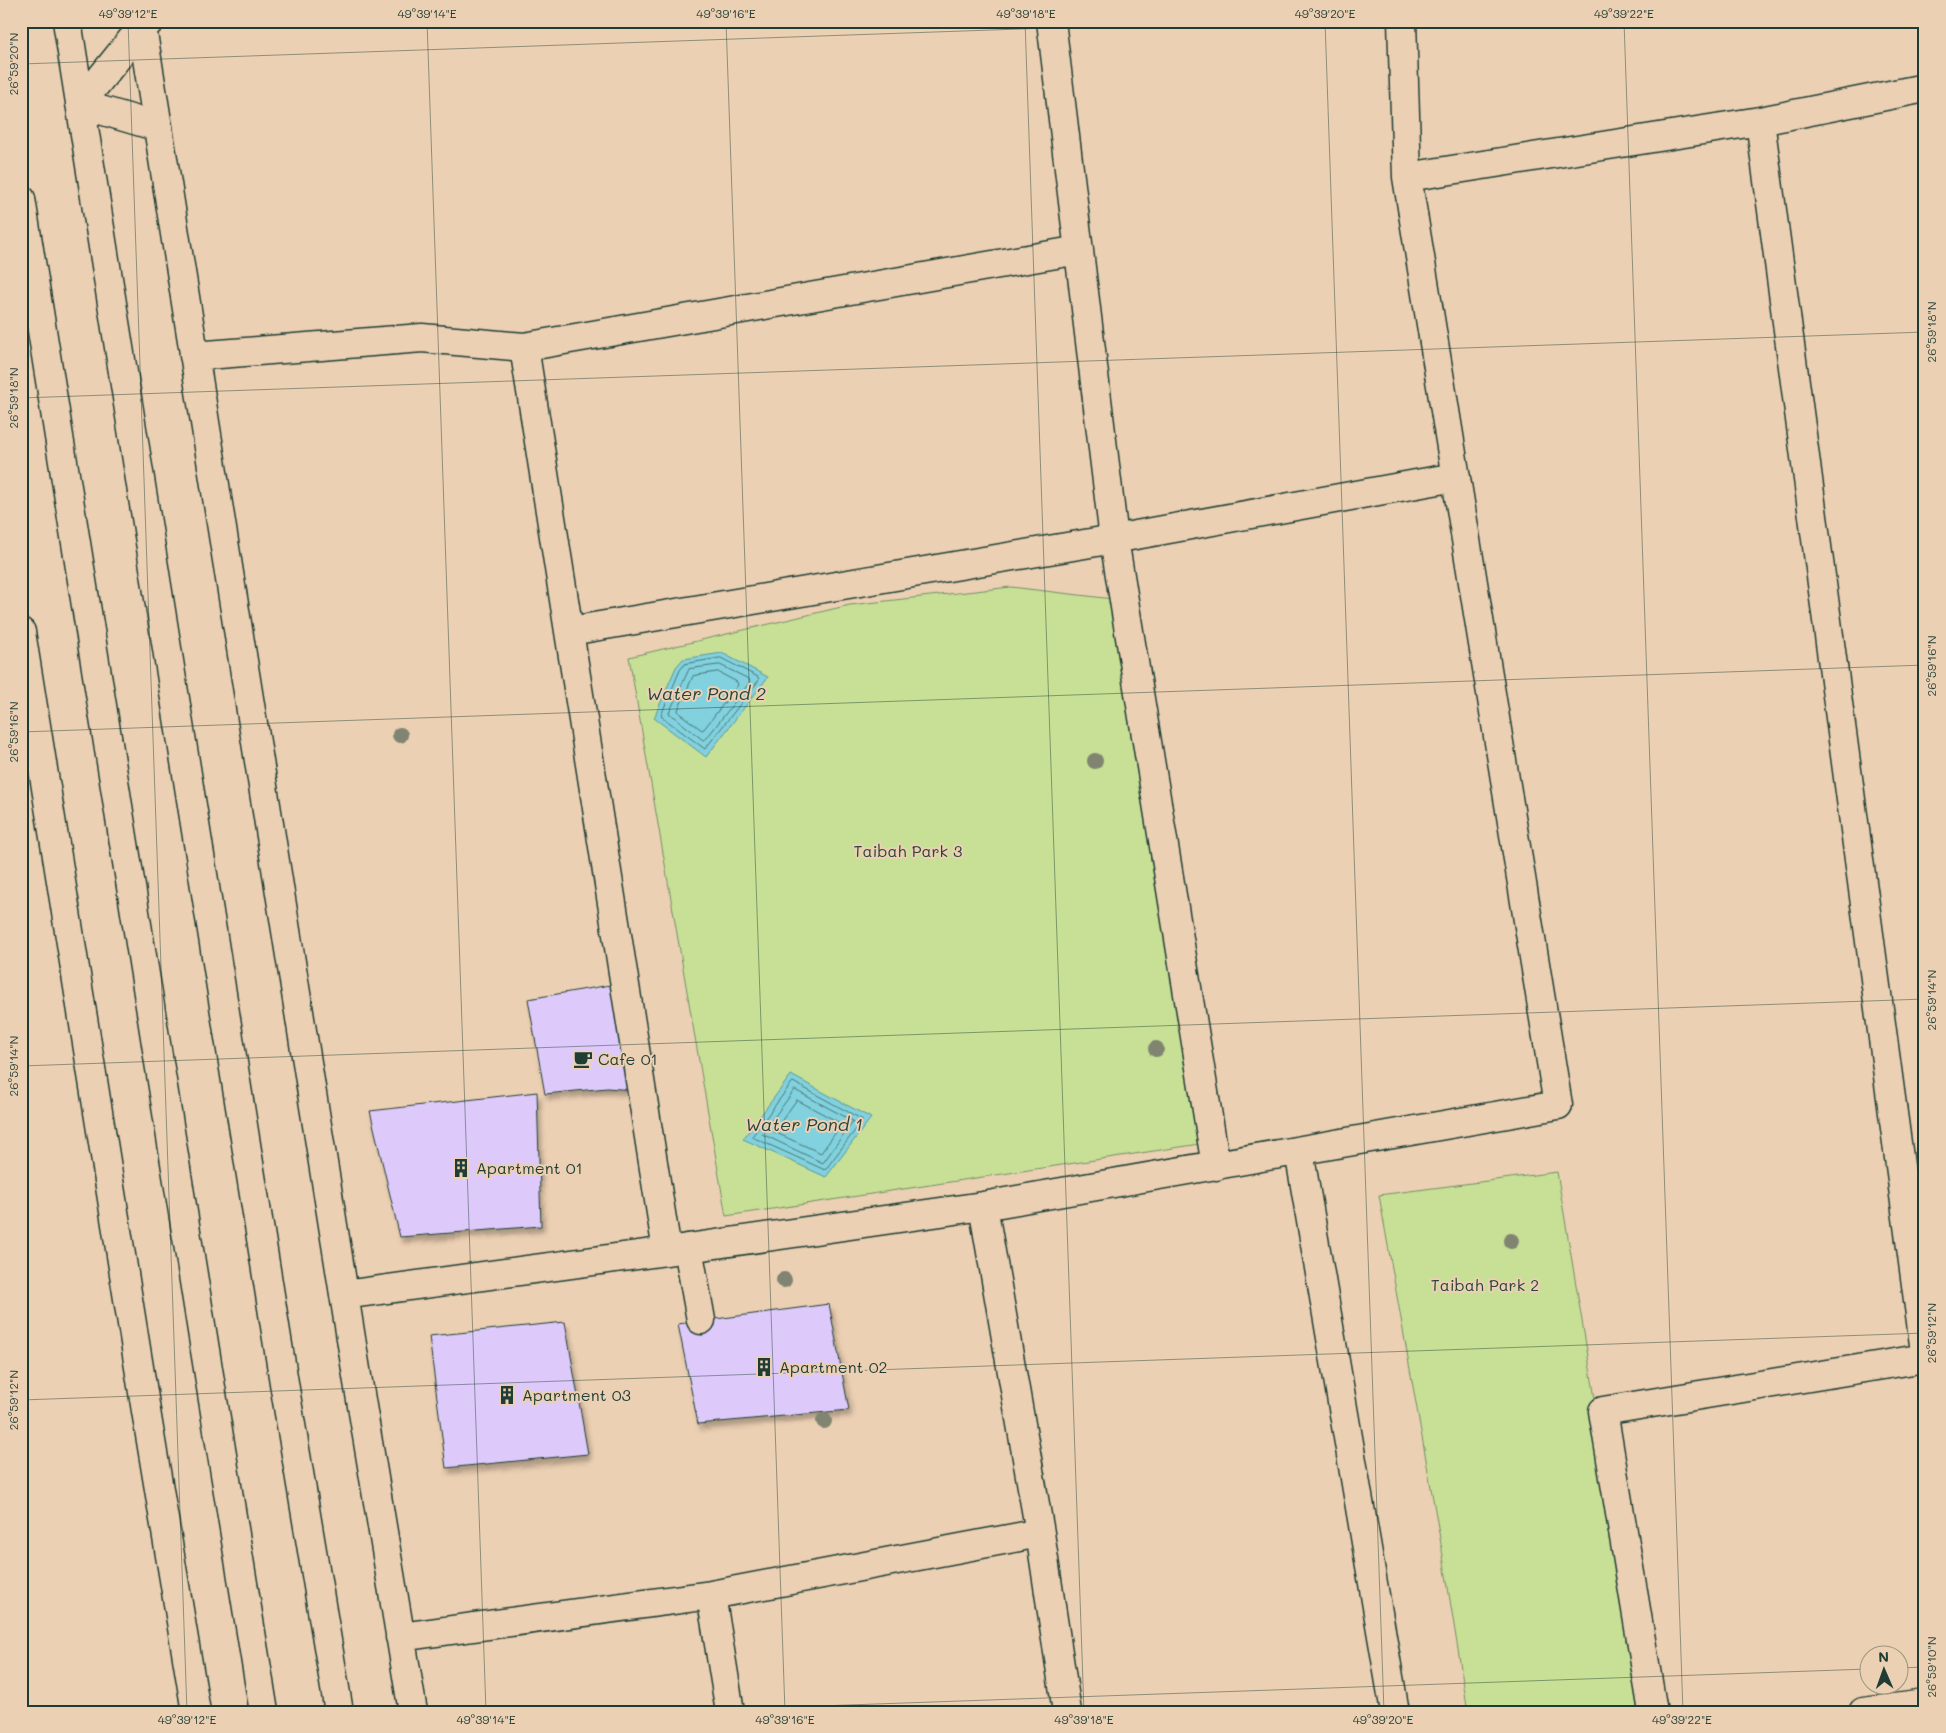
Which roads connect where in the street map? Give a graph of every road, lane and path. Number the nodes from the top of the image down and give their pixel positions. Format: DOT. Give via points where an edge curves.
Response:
graph roads {
  1 [pos="67,21"];
  2 [pos="1051,21"];
  3 [pos="1402,21"];
  4 [pos="146,24"];
  5 [pos="1925,88"];
  6 [pos="80,104"];
  7 [pos="1760,120"];
  8 [pos="158,127"];
  9 [pos="1407,177"];
  10 [pos="21,199"];
  11 [pos="1079,250"];
  12 [pos="524,347"];
  13 [pos="194,356"];
  14 [pos="1455,477"];
  15 [pos="1114,539"];
  16 [pos="21,632"];
  17 [pos="570,632"];
  18 [pos="1299,1151"];
  19 [pos="1216,1166"];
  20 [pos="983,1206"];
  21 [pos="678,1250"];
  22 [pos="344,1294"];
  23 [pos="701,1320"];
  24 [pos="1925,1352"];
  25 [pos="1925,1358"];
  26 [pos="1040,1533"];
  27 [pos="711,1595"];
  28 [pos="400,1637"];
  29 [pos="1925,1704"];
  30 [pos="196,1712"];
  31 [pos="264,1712"];
  32 [pos="339,1712"];
  33 [pos="413,1712"];
  34 [pos="730,1712"];
  35 [pos="1067,1712"];
  36 [pos="1395,1712"];
  37 [pos="1653,1712"];
  38 [pos="1863,1712"];
  1 -- 6 [label="street"];
  2 -- 11 [label="street"];
  3 -- 9 [label="street"];
  4 -- 6 [label="street"];
  4 -- 8 [label="street"];
  5 -- 7 [label="street"];
  6 -- 8 [label="street"];
  6 -- 32 [label="street"];
  7 -- 9 [label="street"];
  7 -- 24 [label="street"];
  8 -- 13 [label="street"];
  9 -- 14 [label="street"];
  10 -- 31 [label="street"];
  11 -- 12 [label="street"];
  11 -- 15 [label="street"];
  12 -- 13 [label="street" via="422,338"];
  12 -- 17 [label="street"];
  13 -- 22 [label="street"];
  14 -- 15 [label="street"];
  14 -- 18 [label="street" via="1558,1106"];
  15 -- 17 [label="street"];
  15 -- 19 [label="street"];
  16 -- 30 [label="street"];
  17 -- 21 [label="street"];
  18 -- 19 [label="street"];
  18 -- 36 [label="street"];
  19 -- 20 [label="street"];
  20 -- 21 [label="street"];
  20 -- 26 [label="street"];
  21 -- 22 [label="street"];
  21 -- 23 [label="street"];
  22 -- 28 [label="street"];
  25 -- 37 [label="street" via="1603,1411"];
  26 -- 27 [label="street"];
  26 -- 35 [label="street"];
  27 -- 28 [label="street"];
  27 -- 34 [label="street"];
  28 -- 33 [label="street"];
  29 -- 38 [label="street"];
}
